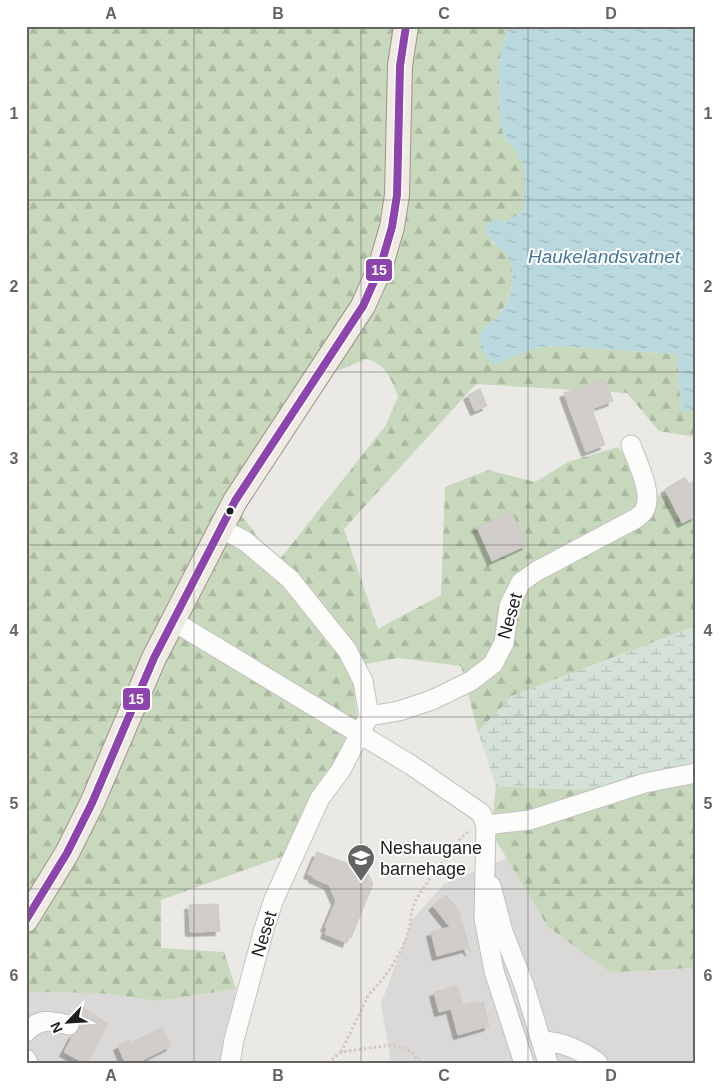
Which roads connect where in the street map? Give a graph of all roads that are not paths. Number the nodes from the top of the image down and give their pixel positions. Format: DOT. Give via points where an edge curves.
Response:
graph roads {
  1 [pos="406,26"];
  2 [pos="631,445"];
  3 [pos="222,529"];
  4 [pos="173,620"];
  5 [pos="369,716"];
  6 [pos="360,734"];
  7 [pos="696,773"];
  8 [pos="485,821"];
  9 [pos="485,863"];
  10 [pos="26,920"];
  11 [pos="69,1025"];
  12 [pos="26,1032"];
  13 [pos="542,1041"];
  14 [pos="230,1063"];
  15 [pos="524,1063"];
  16 [pos="548,1063"];
  17 [pos="598,1063"];
  1 -- 3 [label="main road" via="400,66 397,195 380,268 362,306 235,501"];
  2 -- 5 [label="street, Neset" via="644,480 647,499 644,511 521,582 509,606 504,642 493,664 470,681 432,700 399,711"];
  3 -- 4 [label="main road"];
  3 -- 5 [label="street" via="245,541 290,580 347,650 363,682"];
  4 -- 6 [label="street"];
  4 -- 10 [label="main road" via="92,804 67,853"];
  5 -- 6 [label="street, Neset"];
  6 -- 8 [label="street" via="455,794 481,813"];
  6 -- 14 [label="street, Neset" via="341,770 320,798 274,899"];
  7 -- 8 [label="street" via="645,783 530,820"];
  8 -- 9 [label="street"];
  9 -- 13 [label="street" via="503,932"];
  9 -- 15 [label="street" via="484,918 494,971"];
  11 -- 12 [label="street" via="42,1021"];
  13 -- 16 [label="street"];
  13 -- 17 [label="street" via="578,1049"];
}
